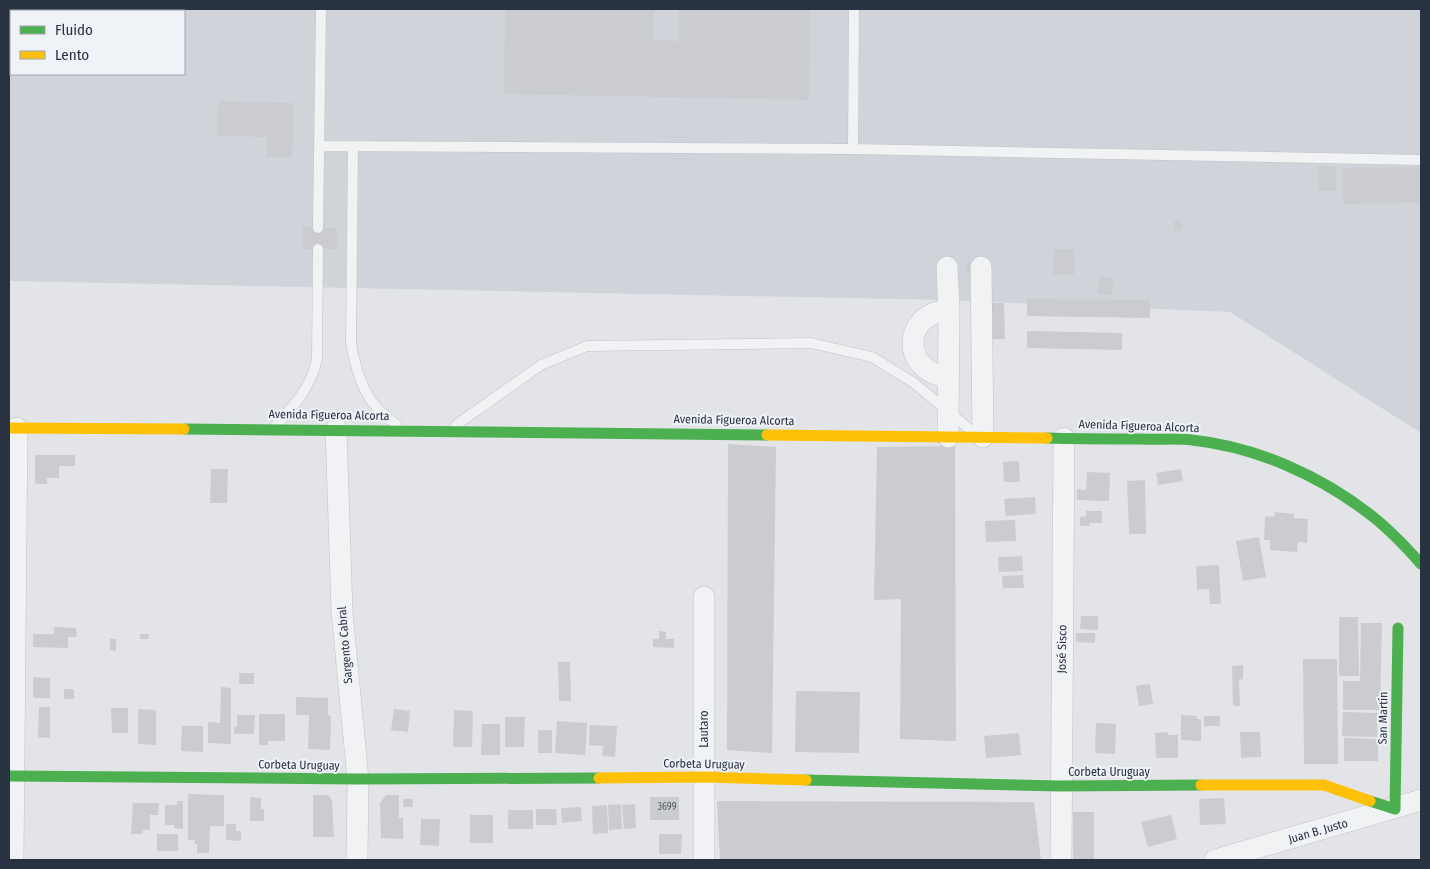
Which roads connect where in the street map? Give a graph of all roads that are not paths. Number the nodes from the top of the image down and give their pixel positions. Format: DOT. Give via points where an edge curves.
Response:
graph roads {
  1 [pos="321,9"];
  2 [pos="854,9"];
  3 [pos="319,146"];
  4 [pos="353,146"];
  5 [pos="853,149"];
  6 [pos="1421,160"];
  7 [pos="318,228"];
  8 [pos="318,249"];
  9 [pos="982,266"];
  10 [pos="947,267"];
  11 [pos="949,310"];
  12 [pos="949,377"];
  13 [pos="948,411"];
  14 [pos="13,428"];
  15 [pos="273,428"];
  16 [pos="336,429"];
  17 [pos="405,430"];
  18 [pos="447,431"];
  19 [pos="948,437"];
  20 [pos="981,437"];
  21 [pos="1064,438"];
  22 [pos="1421,564"];
  23 [pos="704,597"];
  24 [pos="1398,628"];
  25 [pos="11,776"];
  26 [pos="705,778"];
  27 [pos="358,779"];
  28 [pos="1060,786"];
  29 [pos="1421,800"];
  30 [pos="1395,809"];
  31 [pos="13,860"];
  32 [pos="357,860"];
  33 [pos="704,860"];
  34 [pos="1061,860"];
  35 [pos="1215,860"];
  1 -- 3 [label="lane"];
  2 -- 5 [label="lane"];
  3 -- 4 [label="lane"];
  3 -- 7 [label="lane"];
  4 -- 5 [label="lane"];
  4 -- 17 [label="lane" via="351,343 354,363 373,404"];
  5 -- 6 [label="lane"];
  8 -- 15 [label="lane" via="314,372 296,403"];
  9 -- 20 [label="street"];
  10 -- 11 [label="street"];
  11 -- 12 [label="street"];
  11 -- 12 [label="street" via="928,315 920,322 912,343 914,354 928,372"];
  12 -- 13 [label="street"];
  13 -- 18 [label="lane" via="914,383 872,357 810,343 586,346 541,365"];
  13 -- 19 [label="street"];
  13 -- 20 [label="lane"];
  14 -- 15 [label="street, Avenida Figueroa Alcorta"];
  14 -- 25 [label="street"];
  15 -- 16 [label="street, Avenida Figueroa Alcorta"];
  16 -- 17 [label="street, Avenida Figueroa Alcorta"];
  16 -- 27 [label="street, Sargento Cabral" via="342,612"];
  17 -- 18 [label="street, Avenida Figueroa Alcorta"];
  18 -- 19 [label="street, Avenida Figueroa Alcorta"];
  19 -- 20 [label="street, Avenida Figueroa Alcorta"];
  20 -- 21 [label="street, Avenida Figueroa Alcorta"];
  21 -- 22 [label="street, Avenida Figueroa Alcorta" via="1191,440 1274,459 1332,486 1365,509 1392,532"];
  21 -- 28 [label="street, José Sisco"];
  23 -- 26 [label="street, Lautaro"];
  24 -- 30 [label="street, San Martín"];
  25 -- 27 [label="street, Corbeta Uruguay"];
  25 -- 31 [label="street"];
  26 -- 27 [label="street, Corbeta Uruguay"];
  26 -- 28 [label="street, Corbeta Uruguay"];
  26 -- 33 [label="street, Lautaro"];
  27 -- 32 [label="street, Sargento Cabral"];
  28 -- 30 [label="street, Corbeta Uruguay" via="1324,785"];
  28 -- 34 [label="street, José Sisco"];
  29 -- 30 [label="street, Juan B. Justo"];
  30 -- 35 [label="street, Juan B. Justo"];
}
